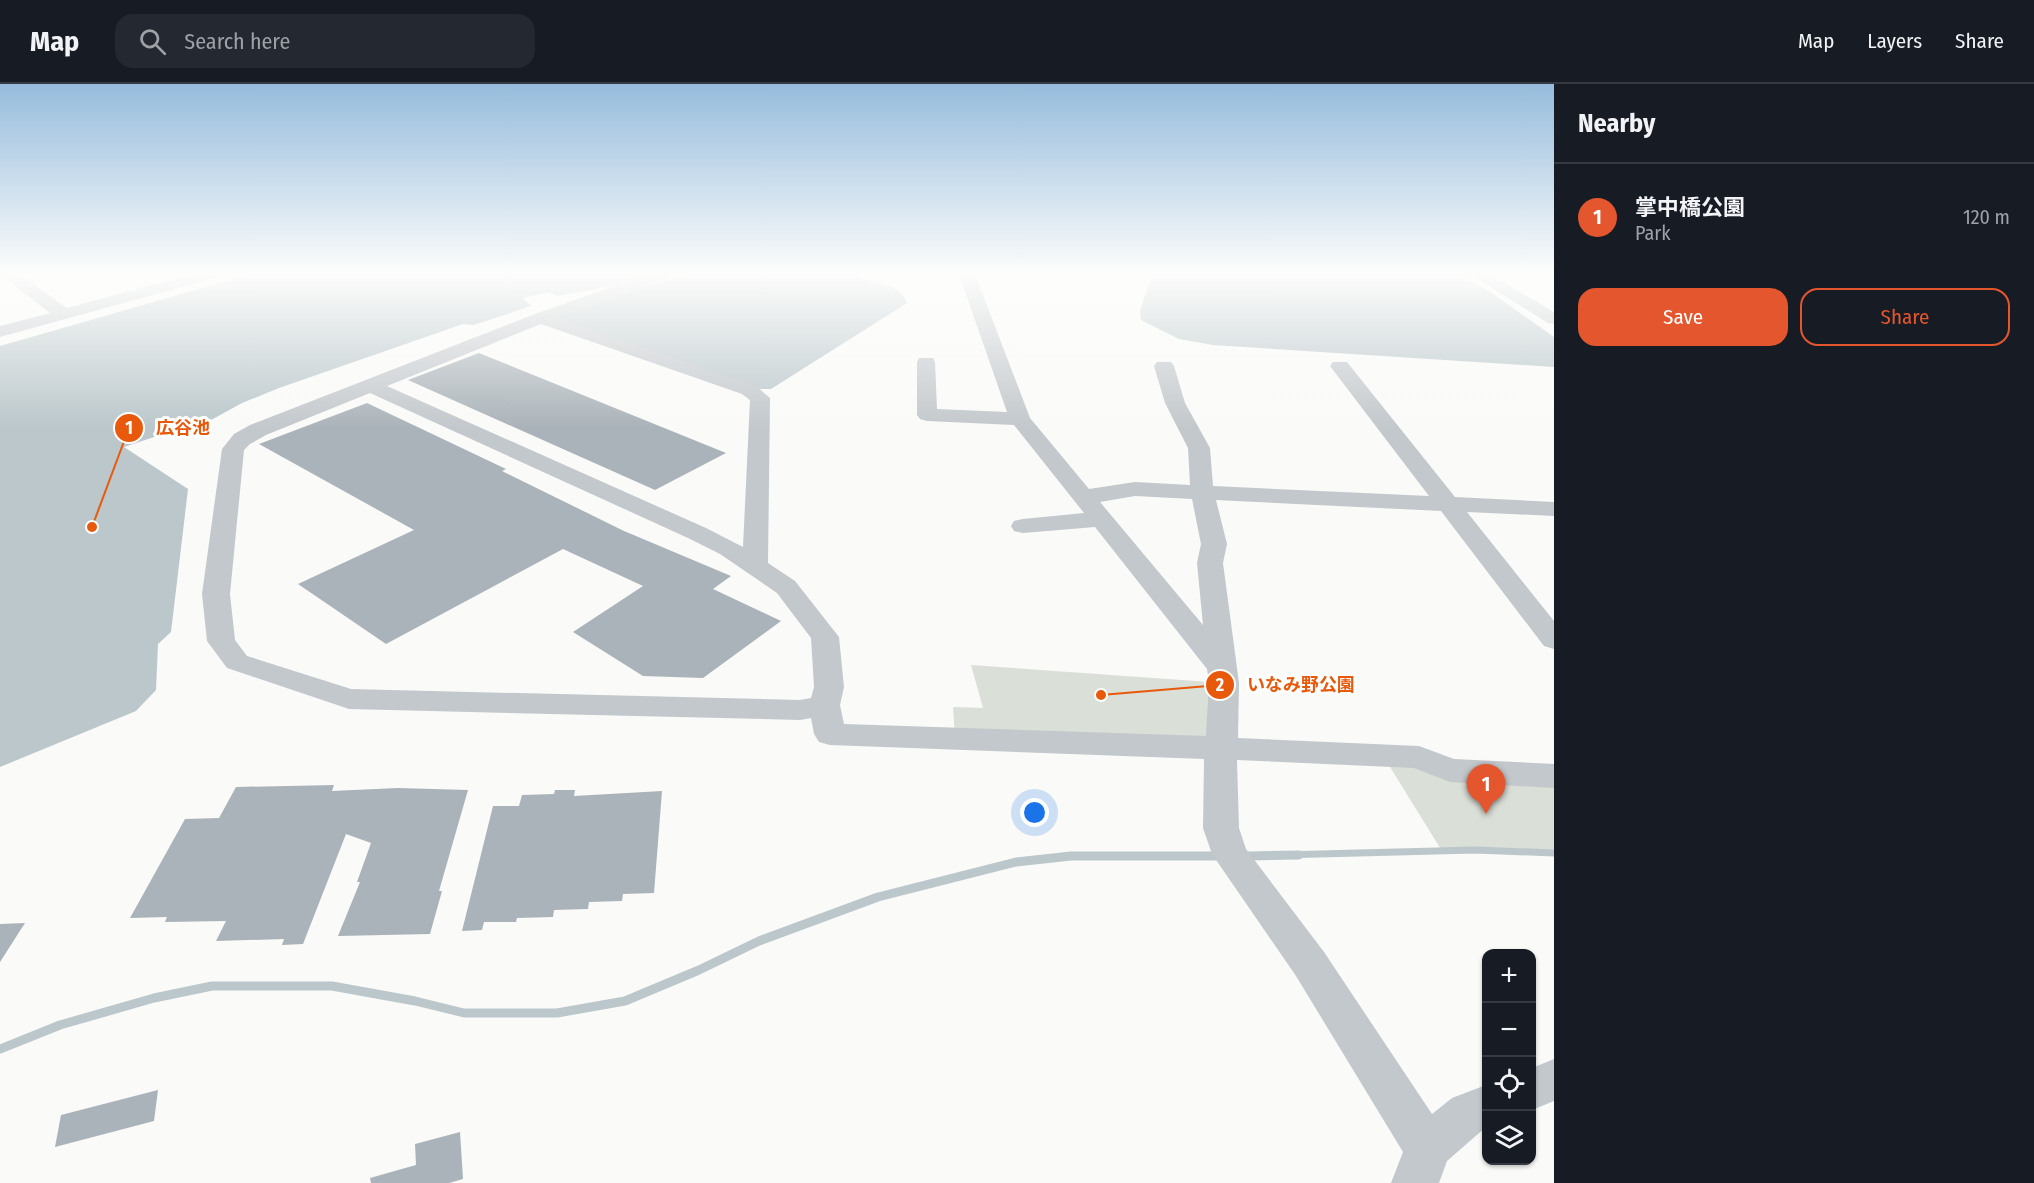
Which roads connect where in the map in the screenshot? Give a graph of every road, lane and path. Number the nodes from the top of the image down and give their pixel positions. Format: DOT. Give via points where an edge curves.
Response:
graph roads {
  1 [pos="23,325"];
  2 [pos="523,325"];
  3 [pos="562,325"];
  4 [pos="986,325"];
  5 [pos="0,332"];
  6 [pos="926,362"];
  7 [pos="1164,366"];
  8 [pos="1340,366"];
  9 [pos="370,386"];
  10 [pos="1020,420"];
  11 [pos="1202,491"];
  12 [pos="1084,496"];
  13 [pos="1446,504"];
  14 [pos="1554,509"];
  15 [pos="1102,519"];
  16 [pos="1023,526"];
  17 [pos="755,568"];
  18 [pos="1550,630"];
  19 [pos="1221,666"];
  20 [pos="824,705"];
  21 [pos="1221,747"];
  22 [pos="1554,776"];
  23 [pos="1554,1080"];
  24 [pos="1536,1087"];
  25 [pos="1482,1108"];
  26 [pos="1421,1166"];
  1 -- 5 [label="street"];
  2 -- 9 [label="street"];
  3 -- 17 [label="street" via="748,390 760,399"];
  4 -- 10 [label="street"];
  6 -- 10 [label="street" via="927,415"];
  7 -- 11 [label="street" via="1174,403 1199,448"];
  8 -- 13 [label="street"];
  9 -- 17 [label="street" via="697,533"];
  9 -- 20 [label="street" via="258,430 233,449 216,594 221,641 237,662 349,699 800,710"];
  10 -- 12 [label="street"];
  11 -- 12 [label="street" via="1135,489"];
  11 -- 13 [label="street"];
  11 -- 19 [label="street" via="1214,544 1210,563"];
  12 -- 15 [label="street"];
  13 -- 14 [label="street"];
  13 -- 18 [label="street"];
  15 -- 16 [label="street"];
  15 -- 19 [label="street"];
  17 -- 20 [label="street" via="786,587 825,637 830,687"];
  19 -- 21 [label="street"];
  20 -- 21 [label="street" via="830,734"];
  21 -- 22 [label="street" via="1419,757 1450,770"];
  21 -- 26 [label="street" via="1221,828 1230,854 1310,964"];
  23 -- 24 [label="street"];
  25 -- 26 [label="street" via="1468,1113"];
}
